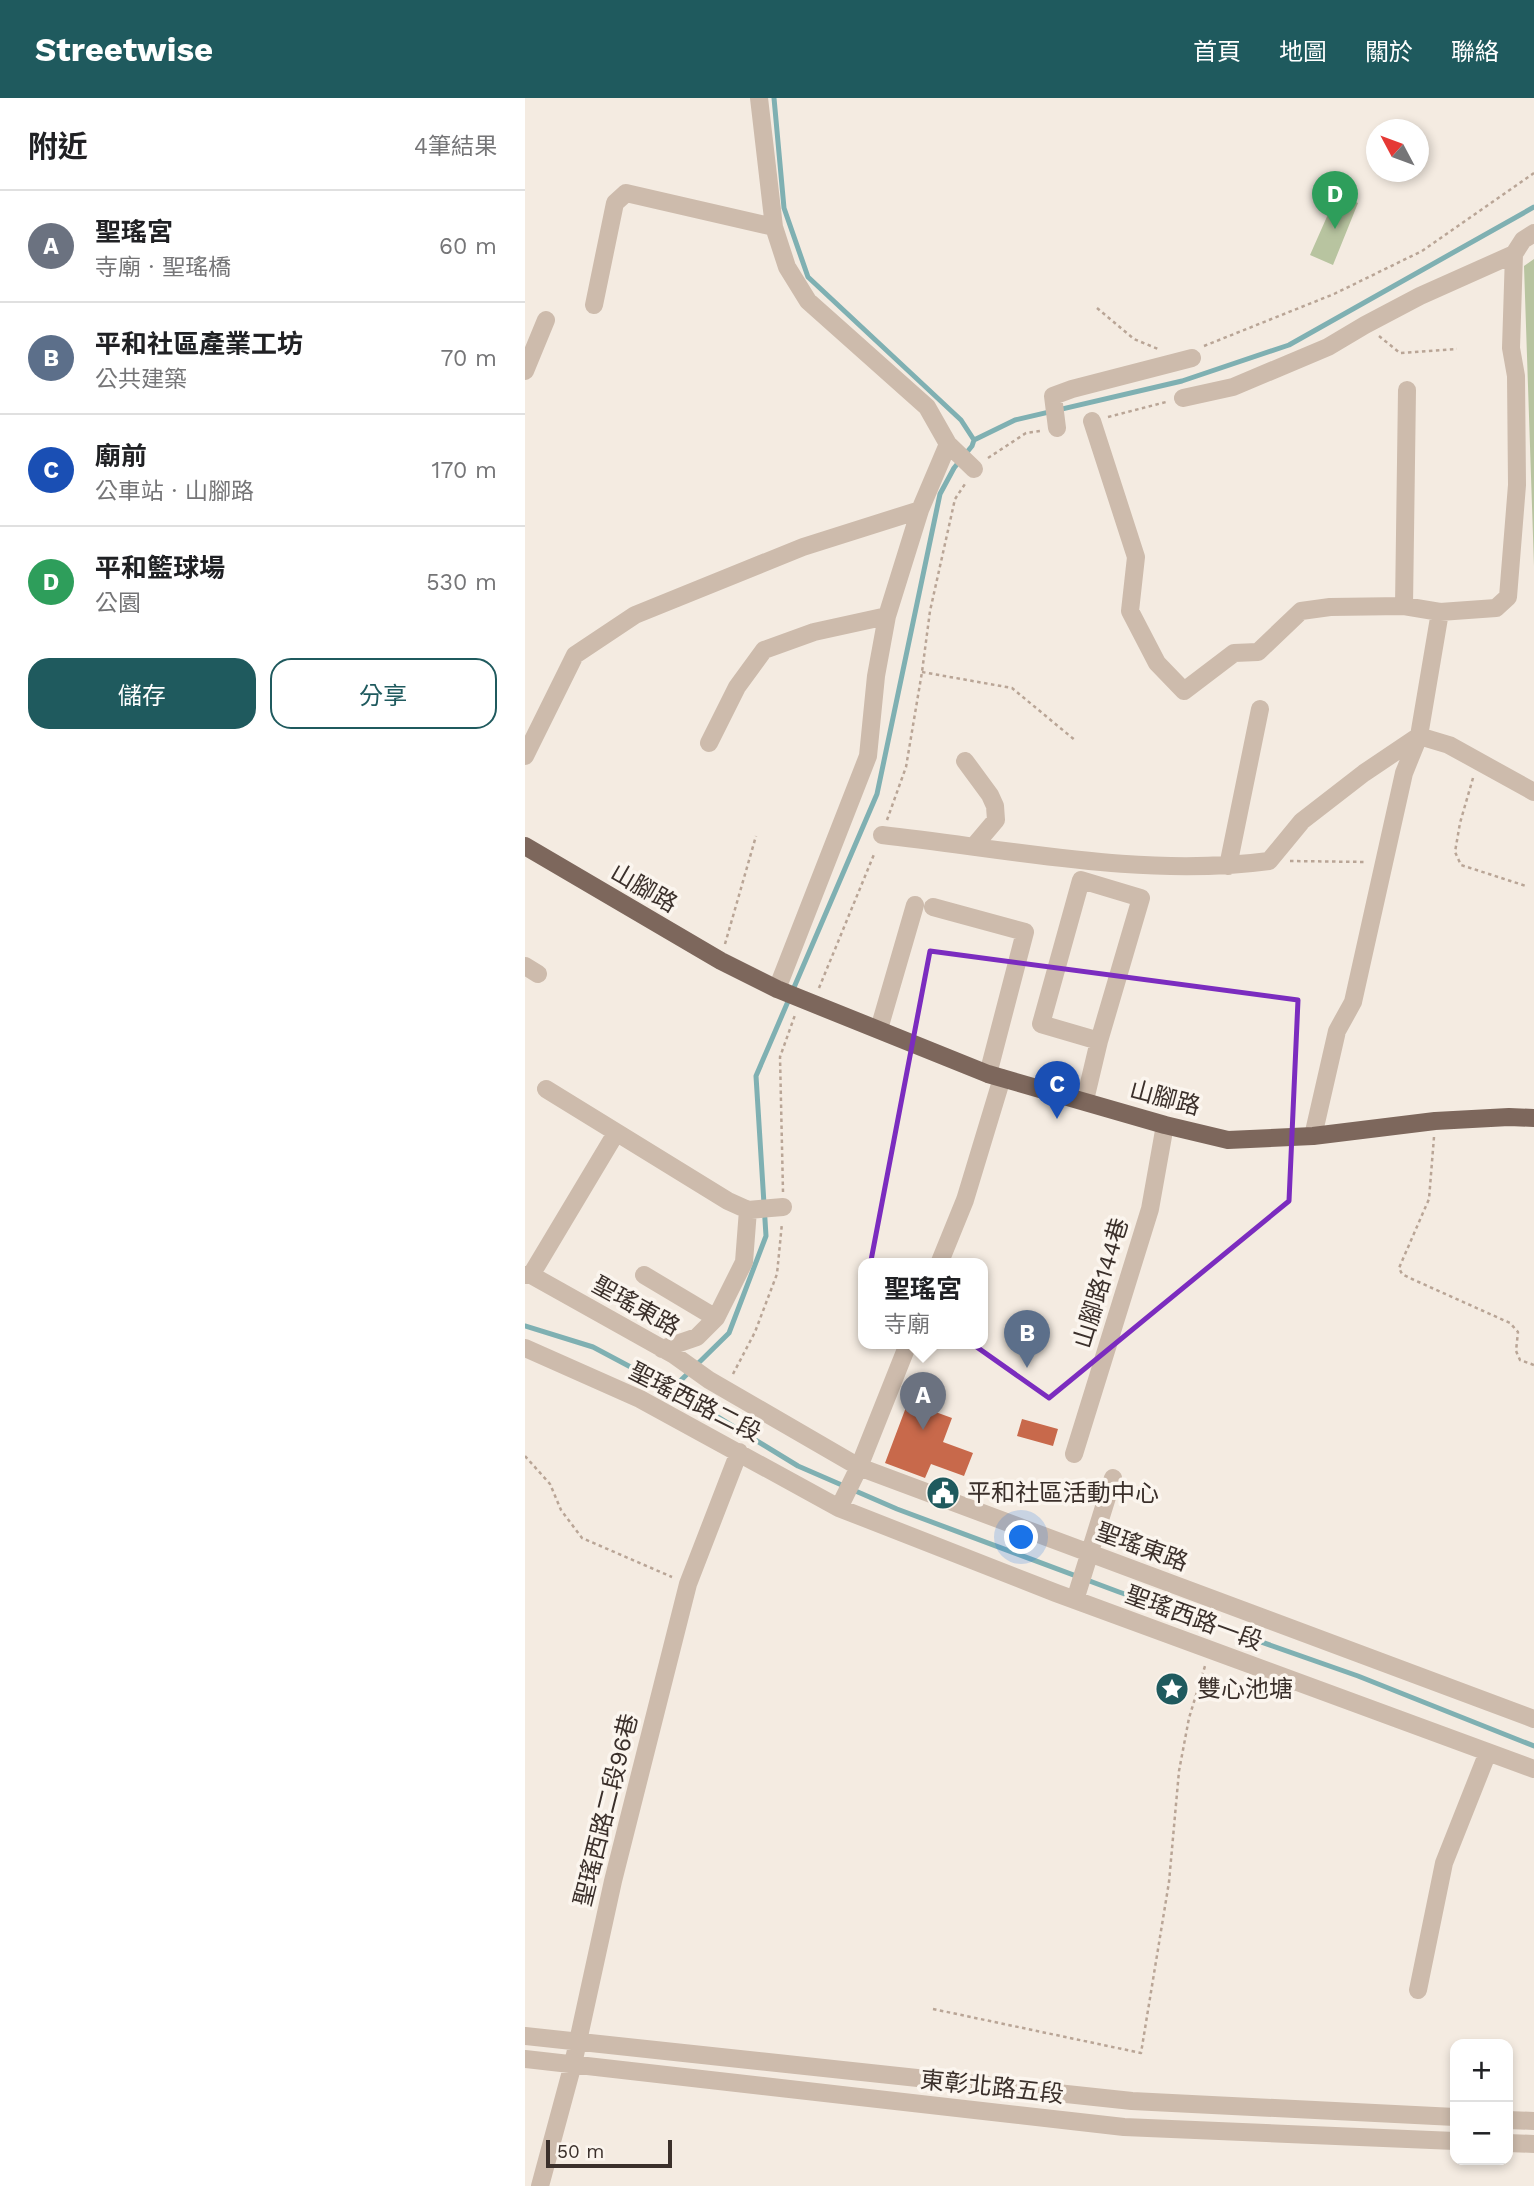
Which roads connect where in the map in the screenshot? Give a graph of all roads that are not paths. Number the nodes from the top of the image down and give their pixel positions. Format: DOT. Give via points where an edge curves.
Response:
graph roads {
  1 [pos="759,98"];
  2 [pos="774,227"];
  3 [pos="1534,233"];
  4 [pos="1514,254"];
  5 [pos="594,305"];
  6 [pos="546,320"];
  7 [pos="1192,358"];
  8 [pos="525,371"];
  9 [pos="1407,390"];
  10 [pos="1184,398"];
  11 [pos="1092,421"];
  12 [pos="1057,428"];
  13 [pos="948,444"];
  14 [pos="974,469"];
  15 [pos="920,510"];
  16 [pos="1404,606"];
  17 [pos="1440,612"];
  18 [pos="887,616"];
  19 [pos="1260,709"];
  20 [pos="1419,736"];
  21 [pos="709,743"];
  22 [pos="525,756"];
  23 [pos="965,761"];
  24 [pos="1534,792"];
  25 [pos="882,835"];
  26 [pos="525,846"];
  27 [pos="974,846"];
  28 [pos="1228,866"];
  29 [pos="777,989"];
  30 [pos="879,1029"];
  31 [pos="1100,1041"];
  32 [pos="995,1076"];
  33 [pos="546,1089"];
  34 [pos="1085,1100"];
  35 [pos="1534,1118"];
  36 [pos="1165,1125"];
  37 [pos="616,1133"];
  38 [pos="1313,1136"];
  39 [pos="783,1207"];
  40 [pos="748,1210"];
  41 [pos="941,1258"];
  42 [pos="528,1275"];
  43 [pos="644,1275"];
  44 [pos="716,1318"];
  45 [pos="525,1348"];
  46 [pos="906,1349"];
  47 [pos="668,1352"];
  48 [pos="739,1452"];
  49 [pos="1074,1454"];
  50 [pos="858,1471"];
  51 [pos="1113,1478"];
  52 [pos="839,1508"];
  53 [pos="1090,1554"];
  54 [pos="1075,1600"];
  55 [pos="1534,1719"];
  56 [pos="1488,1752"];
  57 [pos="1534,1769"];
  58 [pos="1418,1990"];
  59 [pos="525,2036"];
  60 [pos="577,2042"];
  61 [pos="525,2059"];
  62 [pos="573,2064"];
  63 [pos="1450,2117"];
  64 [pos="1513,2120"];
  65 [pos="1534,2121"];
  66 [pos="1450,2141"];
  67 [pos="1513,2143"];
  68 [pos="1534,2144"];
  69 [pos="540,2186"];
  1 -- 2 [label="street"];
  2 -- 5 [label="street" via="626,193 615,203"];
  2 -- 13 [label="street" via="787,267 808,301 927,407"];
  3 -- 4 [label="street"];
  4 -- 10 [label="street" via="1420,296 1328,347 1233,387"];
  4 -- 17 [label="street" via="1511,348 1517,485 1508,597 1496,608"];
  6 -- 8 [label="street"];
  7 -- 12 [label="street" via="1053,396"];
  9 -- 16 [label="street"];
  11 -- 16 [label="street" via="1136,557 1130,611 1157,663 1184,691 1234,653 1258,652 1301,611"];
  13 -- 14 [label="street"];
  13 -- 15 [label="street"];
  15 -- 18 [label="street"];
  15 -- 22 [label="street" via="803,547 635,615 575,655"];
  16 -- 17 [label="street"];
  17 -- 20 [label="street"];
  18 -- 21 [label="street" via="814,632 764,650 737,687"];
  18 -- 29 [label="street" via="868,756"];
  19 -- 28 [label="street"];
  20 -- 24 [label="street" via="1449,745"];
  20 -- 28 [label="street" via="1302,821 1269,861"];
  20 -- 38 [label="street" via="1404,773 1353,1002 1338,1031"];
  23 -- 27 [label="street" via="995,806 996,820"];
  25 -- 27 [label="street"];
  26 -- 29 [label="main road, 山腳路"];
  27 -- 28 [label="street" via="1130,865"];
  29 -- 30 [label="main road, 山腳路"];
  30 -- 32 [label="main road, 山腳路"];
  30 -- 32 [label="street" via="924,906 1024,932"];
  31 -- 31 [label="street" via="1041,1024 1081,880 1141,898"];
  31 -- 34 [label="street"];
  32 -- 34 [label="main road, 山腳路"];
  32 -- 41 [label="street" via="965,1200"];
  33 -- 37 [label="street"];
  34 -- 36 [label="main road, 山腳路"];
  35 -- 38 [label="main road, 山腳路" via="1435,1121"];
  36 -- 38 [label="main road, 山腳路" via="1228,1140"];
  36 -- 49 [label="street, 山腳路144巷" via="1150,1209"];
  37 -- 40 [label="street"];
  37 -- 42 [label="street"];
  39 -- 40 [label="street"];
  40 -- 44 [label="street" via="744,1262"];
  42 -- 47 [label="street, 聖瑤東路"];
  43 -- 44 [label="street"];
  44 -- 47 [label="street" via="697,1337"];
  45 -- 48 [label="street, 聖瑤西路二段" via="641,1399"];
  46 -- 50 [label="street"];
  47 -- 50 [label="street, 聖瑤東路"];
  48 -- 52 [label="street, 聖瑤西路二段"];
  48 -- 60 [label="street, 聖瑤西路二段96巷" via="688,1584"];
  50 -- 52 [label="street"];
  50 -- 53 [label="street, 聖瑤東路"];
  51 -- 53 [label="street"];
  52 -- 54 [label="street, 聖瑤西路一段"];
  53 -- 54 [label="street"];
  53 -- 55 [label="street, 聖瑤東路"];
  54 -- 56 [label="street, 聖瑤西路一段"];
  56 -- 57 [label="street, 聖瑤西路一段"];
  56 -- 58 [label="street" via="1444,1863"];
  59 -- 60 [label="street, 東彰北路五段"];
  60 -- 62 [label="street, 聖瑤西路二段96巷"];
  60 -- 63 [label="street, 東彰北路五段" via="1132,2101"];
  61 -- 62 [label="street, 東彰北路五段"];
  62 -- 66 [label="street, 東彰北路五段" via="1124,2126"];
  62 -- 69 [label="street, 聖瑤西路二段96巷"];
  64 -- 65 [label="street"];
  67 -- 68 [label="street"];
}
